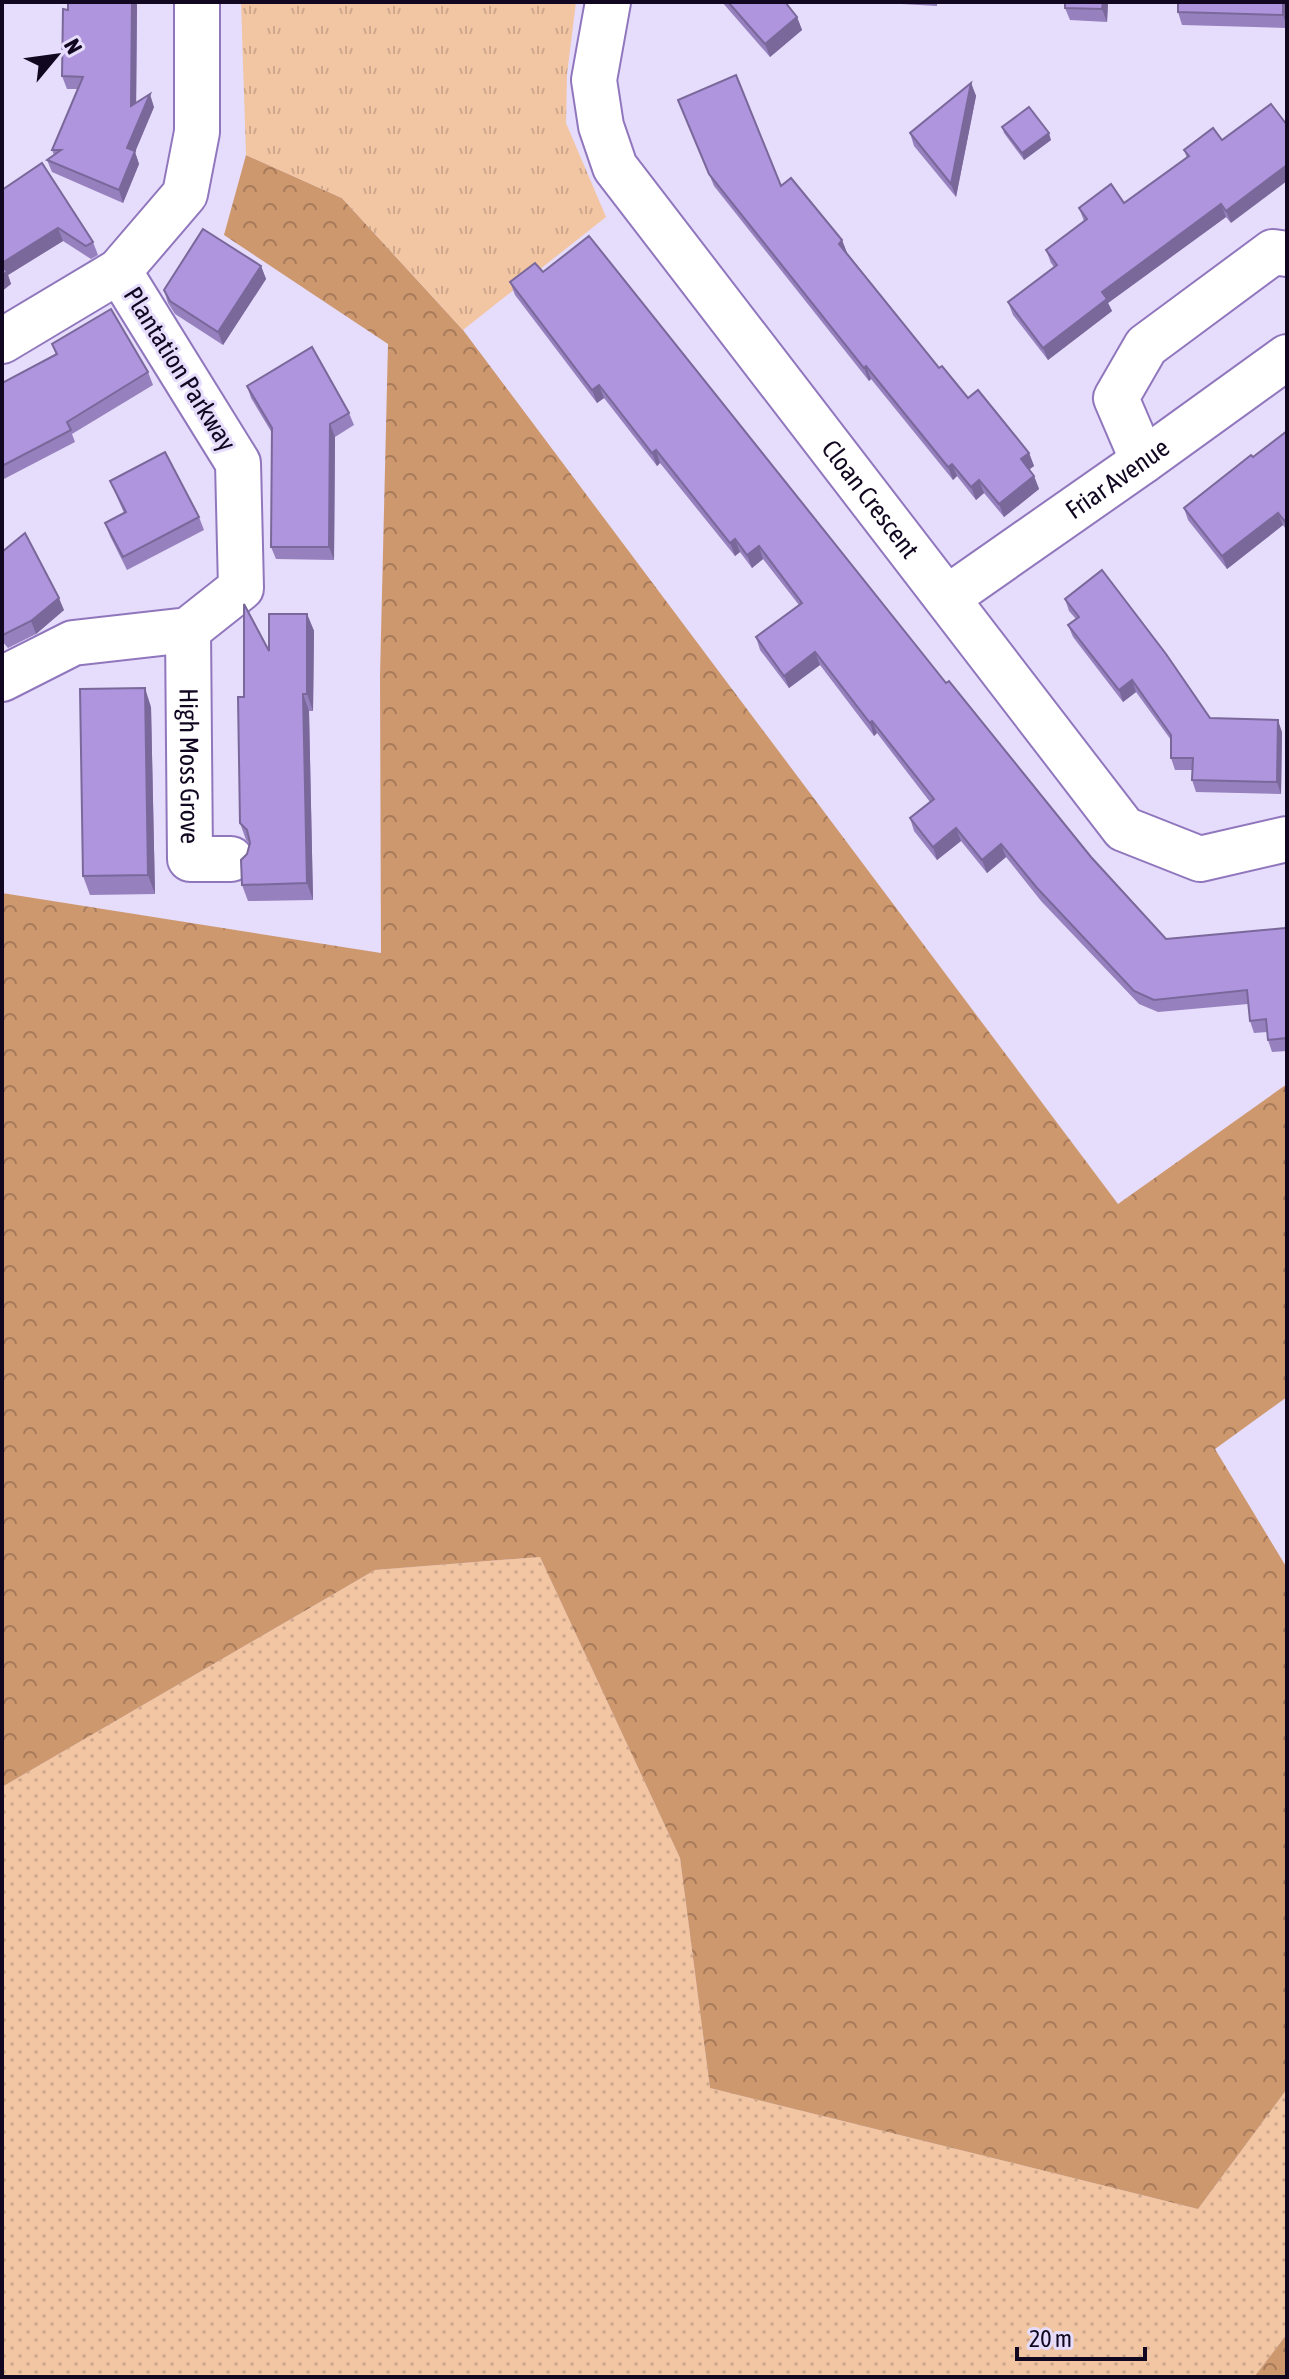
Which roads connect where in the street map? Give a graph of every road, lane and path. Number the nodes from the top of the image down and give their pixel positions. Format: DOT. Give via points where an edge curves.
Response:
graph roads {
  1 [pos="197,2"];
  2 [pos="608,2"];
  3 [pos="1287,254"];
  4 [pos="119,271"];
  5 [pos="2,341"];
  6 [pos="1287,357"];
  7 [pos="1143,461"];
  8 [pos="947,598"];
  9 [pos="188,630"];
  10 [pos="2,679"];
  11 [pos="1287,839"];
  12 [pos="231,859"];
  1 -- 4 [label="street, Plantation Parkway" via="197,132 185,194"];
  2 -- 8 [label="street, Cloan Crescent" via="594,80 615,167"];
  3 -- 7 [label="street" via="1273,252 1146,346 1116,398"];
  4 -- 5 [label="street, Plantation Parkway"];
  4 -- 9 [label="street, Plantation Parkway" via="238,463 241,588"];
  6 -- 7 [label="street, Friar Avenue"];
  7 -- 8 [label="street, Friar Avenue"];
  8 -- 11 [label="street, Cloan Crescent" via="1124,829 1200,859"];
  9 -- 10 [label="street" via="73,643"];
  9 -- 12 [label="street, High Moss Grove" via="190,859"];
}
